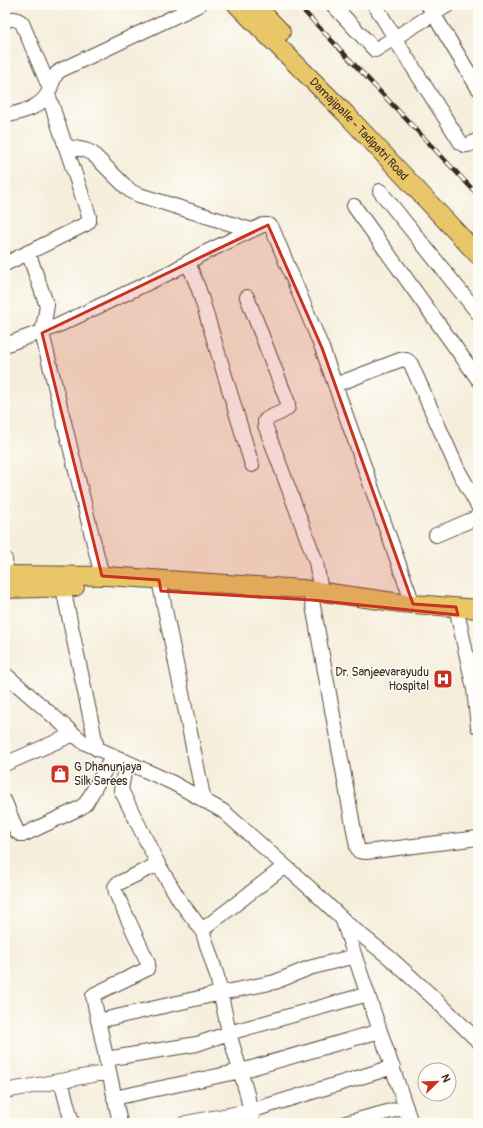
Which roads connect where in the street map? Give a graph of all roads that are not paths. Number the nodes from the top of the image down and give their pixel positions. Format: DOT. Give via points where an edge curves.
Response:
graph roads {
  1 [pos="198,5"];
  2 [pos="237,5"];
  3 [pos="255,5"];
  4 [pos="333,5"];
  5 [pos="375,5"];
  6 [pos="448,5"];
  7 [pos="431,10"];
  8 [pos="5,21"];
  9 [pos="395,38"];
  10 [pos="478,88"];
  11 [pos="49,91"];
  12 [pos="5,116"];
  13 [pos="477,143"];
  14 [pos="65,146"];
  15 [pos="380,191"];
  16 [pos="354,206"];
  17 [pos="251,230"];
  18 [pos="478,239"];
  19 [pos="28,252"];
  20 [pos="478,255"];
  21 [pos="188,262"];
  22 [pos="5,264"];
  23 [pos="247,297"];
  24 [pos="478,313"];
  25 [pos="42,333"];
  26 [pos="5,345"];
  27 [pos="478,379"];
  28 [pos="335,385"];
  29 [pos="252,466"];
  30 [pos="478,506"];
  31 [pos="478,518"];
  32 [pos="436,535"];
  33 [pos="5,575"];
  34 [pos="102,576"];
  35 [pos="160,585"];
  36 [pos="63,588"];
  37 [pos="316,596"];
  38 [pos="413,604"];
  39 [pos="478,609"];
  40 [pos="457,611"];
  41 [pos="478,616"];
  42 [pos="5,674"];
  43 [pos="478,726"];
  44 [pos="74,734"];
  45 [pos="97,749"];
  46 [pos="120,759"];
  47 [pos="5,764"];
  48 [pos="204,800"];
  49 [pos="5,802"];
  50 [pos="478,838"];
  51 [pos="158,864"];
  52 [pos="285,866"];
  53 [pos="343,919"];
  54 [pos="202,930"];
  55 [pos="355,956"];
  56 [pos="221,993"];
  57 [pos="368,994"];
  58 [pos="98,1021"];
  59 [pos="380,1031"];
  60 [pos="229,1033"];
  61 [pos="478,1041"];
  62 [pos="107,1065"];
  63 [pos="393,1067"];
  64 [pos="241,1071"];
  65 [pos="61,1081"];
  66 [pos="5,1091"];
  67 [pos="114,1098"];
  68 [pos="406,1107"];
  69 [pos="251,1117"];
  70 [pos="72,1123"];
  71 [pos="120,1123"];
  72 [pos="186,1123"];
  73 [pos="346,1123"];
  74 [pos="412,1123"];
  1 -- 11 [label="street" via="57,72"];
  2 -- 20 [label="main road, Damajipalle - Tadipatri Road" via="346,114"];
  3 -- 18 [label="main road, Damajipalle - Tadipatri Road"];
  4 -- 9 [label="street" via="375,50"];
  5 -- 9 [label="street"];
  6 -- 7 [label="street"];
  7 -- 9 [label="street"];
  7 -- 10 [label="street"];
  8 -- 11 [label="street" via="12,18 22,23"];
  9 -- 13 [label="street" via="461,143 464,146"];
  11 -- 12 [label="street" via="35,107"];
  11 -- 14 [label="street"];
  14 -- 17 [label="street" via="92,153 132,192"];
  14 -- 19 [label="street" via="89,221"];
  15 -- 24 [label="street"];
  16 -- 27 [label="street"];
  17 -- 21 [label="street"];
  17 -- 28 [label="street" via="263,225 272,228"];
  19 -- 22 [label="street"];
  19 -- 25 [label="street" via="47,306"];
  21 -- 25 [label="street"];
  21 -- 29 [label="street" via="199,290"];
  23 -- 37 [label="street" via="288,403 285,411 267,418 265,425 316,562"];
  25 -- 26 [label="street"];
  25 -- 34 [label="street"];
  28 -- 30 [label="street" via="400,360 408,360 458,470"];
  28 -- 38 [label="street"];
  31 -- 32 [label="street"];
  33 -- 34 [label="main road"];
  33 -- 36 [label="main road"];
  34 -- 35 [label="main road"];
  35 -- 36 [label="main road"];
  35 -- 37 [label="main road" via="237,590 302,589"];
  35 -- 48 [label="street"];
  36 -- 45 [label="street"];
  37 -- 38 [label="main road"];
  37 -- 40 [label="main road" via="401,611"];
  37 -- 50 [label="street" via="356,847 359,851 366,852"];
  38 -- 40 [label="main road"];
  39 -- 40 [label="main road"];
  40 -- 41 [label="main road"];
  40 -- 43 [label="street" via="474,689"];
  42 -- 44 [label="street"];
  44 -- 45 [label="street"];
  44 -- 47 [label="street"];
  45 -- 46 [label="street"];
  46 -- 48 [label="street"];
  46 -- 49 [label="street" via="80,808 25,834 17,832"];
  46 -- 51 [label="street" via="120,790"];
  48 -- 52 [label="street" via="223,811"];
  51 -- 54 [label="street" via="180,901"];
  51 -- 58 [label="street" via="115,887 148,966 144,971 93,996"];
  52 -- 53 [label="street"];
  52 -- 54 [label="street"];
  53 -- 55 [label="street"];
  53 -- 61 [label="street" via="390,958"];
  54 -- 56 [label="street"];
  55 -- 56 [label="street" via="309,968 276,982"];
  55 -- 57 [label="street"];
  56 -- 58 [label="street"];
  56 -- 60 [label="street"];
  57 -- 59 [label="street"];
  57 -- 60 [label="street"];
  58 -- 62 [label="street"];
  59 -- 63 [label="street"];
  59 -- 64 [label="street"];
  60 -- 62 [label="street" via="197,1044"];
  60 -- 64 [label="street"];
  62 -- 65 [label="street"];
  62 -- 67 [label="street"];
  63 -- 68 [label="street"];
  63 -- 69 [label="street"];
  64 -- 67 [label="street"];
  64 -- 69 [label="street"];
  65 -- 66 [label="street"];
  65 -- 70 [label="street"];
  67 -- 71 [label="street"];
  68 -- 73 [label="street"];
  68 -- 74 [label="street"];
  69 -- 72 [label="street"];
}
